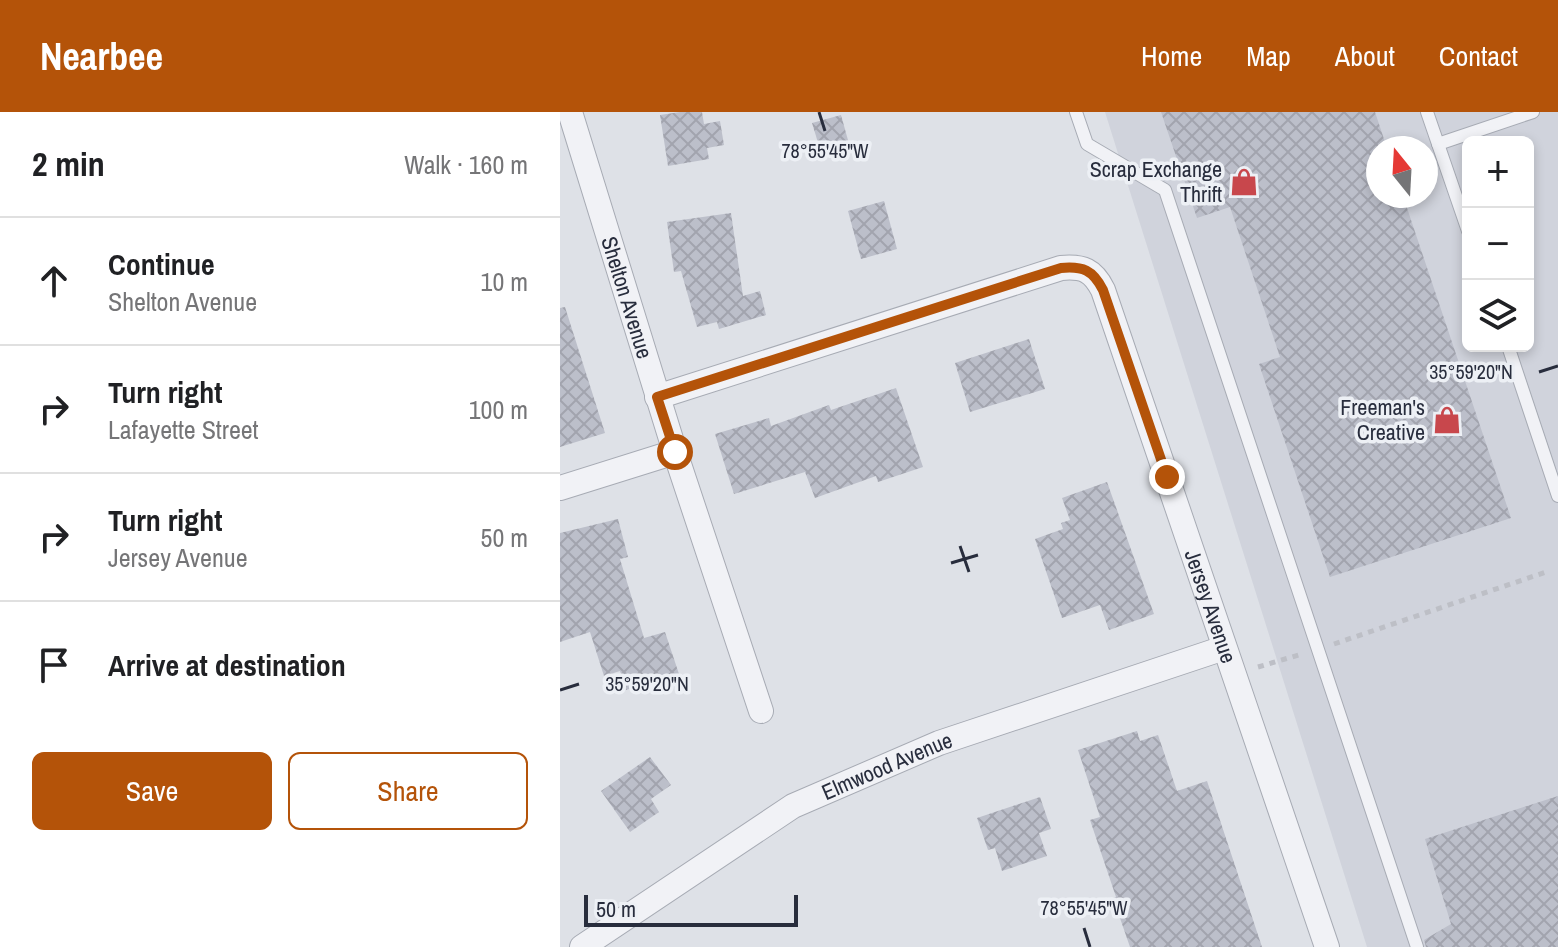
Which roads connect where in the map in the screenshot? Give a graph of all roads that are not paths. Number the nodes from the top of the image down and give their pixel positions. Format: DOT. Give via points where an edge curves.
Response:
graph roads {
  1 [pos="570,112"];
  2 [pos="1076,112"];
  3 [pos="1427,112"];
  4 [pos="1533,112"];
  5 [pos="1435,136"];
  6 [pos="1438,144"];
  7 [pos="1462,214"];
  8 [pos="1510,352"];
  9 [pos="657,397"];
  10 [pos="675,452"];
  11 [pos="560,488"];
  12 [pos="1558,496"];
  13 [pos="1224,648"];
  14 [pos="761,711"];
  15 [pos="582,947"];
  16 [pos="1327,947"];
  17 [pos="1417,947"];
  1 -- 9 [label="street, Shelton Avenue"];
  2 -- 17 [label="lane" via="1087,144 1165,190"];
  3 -- 5 [label="lane"];
  4 -- 6 [label="lane"];
  6 -- 7 [label="lane"];
  8 -- 12 [label="lane"];
  9 -- 10 [label="street, Shelton Avenue"];
  9 -- 13 [label="street, Jersey Avenue" via="1061,268 1087,269 1103,290"];
  10 -- 11 [label="street"];
  10 -- 14 [label="street, Shelton Avenue"];
  13 -- 15 [label="street, Elmwood Avenue" via="939,743 793,806"];
  13 -- 16 [label="street, Jersey Avenue"];
}
